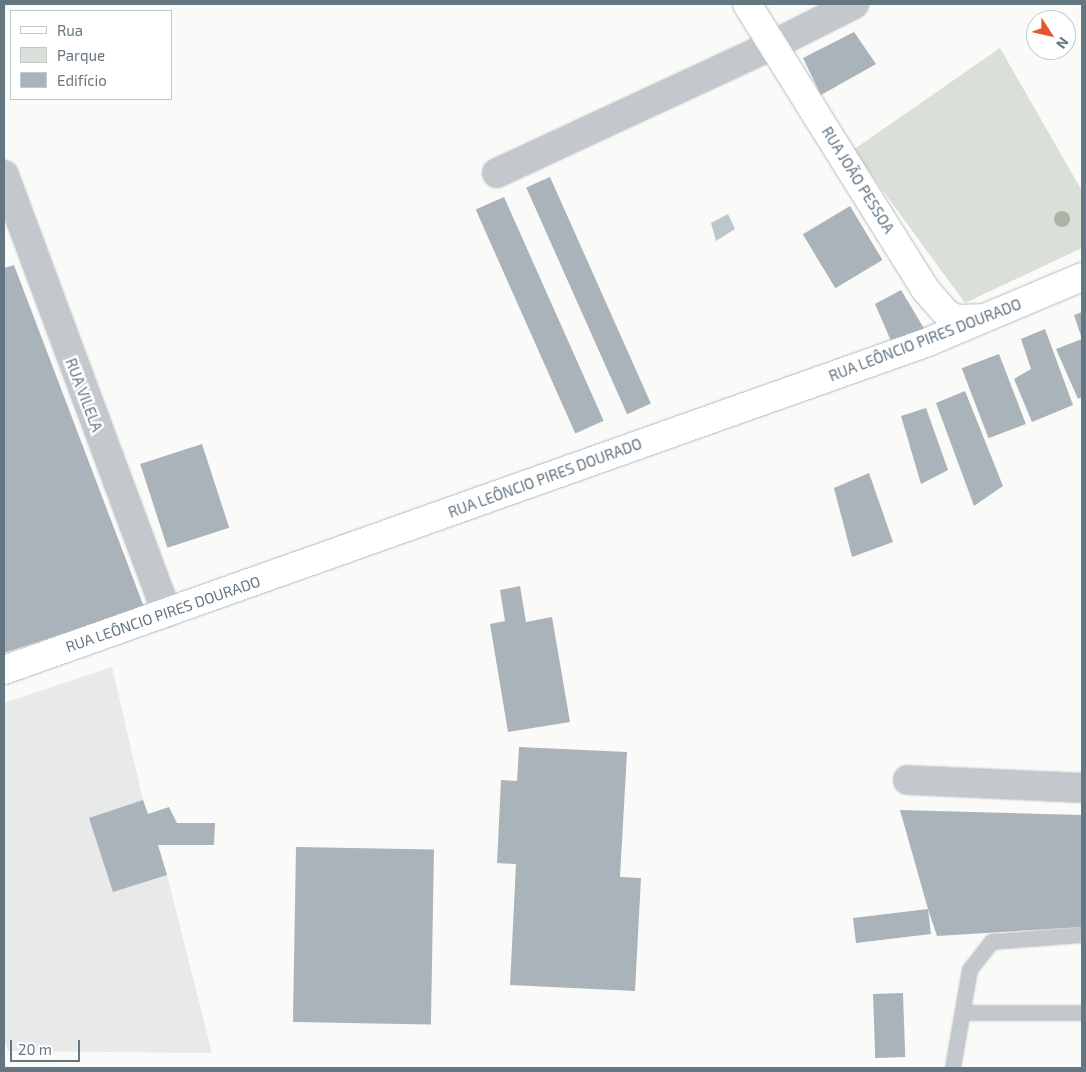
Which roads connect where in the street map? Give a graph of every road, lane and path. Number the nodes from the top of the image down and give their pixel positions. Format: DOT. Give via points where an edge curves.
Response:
graph roads {
  1 [pos="747,4"];
  2 [pos="854,4"];
  3 [pos="773,45"];
  4 [pos="496,173"];
  5 [pos="4,175"];
  6 [pos="1082,277"];
  7 [pos="992,316"];
  8 [pos="167,613"];
  9 [pos="4,670"];
  10 [pos="908,780"];
  11 [pos="1082,788"];
  12 [pos="1082,935"];
  13 [pos="963,1013"];
  14 [pos="1082,1013"];
  15 [pos="953,1068"];
  1 -- 3 [label="main road, RUA JOÃO PESSOA"];
  2 -- 3 [label="street"];
  3 -- 4 [label="street"];
  3 -- 7 [label="main road, RUA JOÃO PESSOA" via="936,304 957,319"];
  5 -- 8 [label="street, RUA VILELA"];
  6 -- 7 [label="main road, RUA LEÔNCIO PIRES DOURADO"];
  7 -- 8 [label="main road, RUA LEÔNCIO PIRES DOURADO" via="928,342"];
  8 -- 9 [label="main road, RUA LEÔNCIO PIRES DOURADO"];
  10 -- 11 [label="street"];
  12 -- 13 [label="lane" via="992,942 970,970"];
  13 -- 14 [label="lane"];
  13 -- 15 [label="lane"];
}
